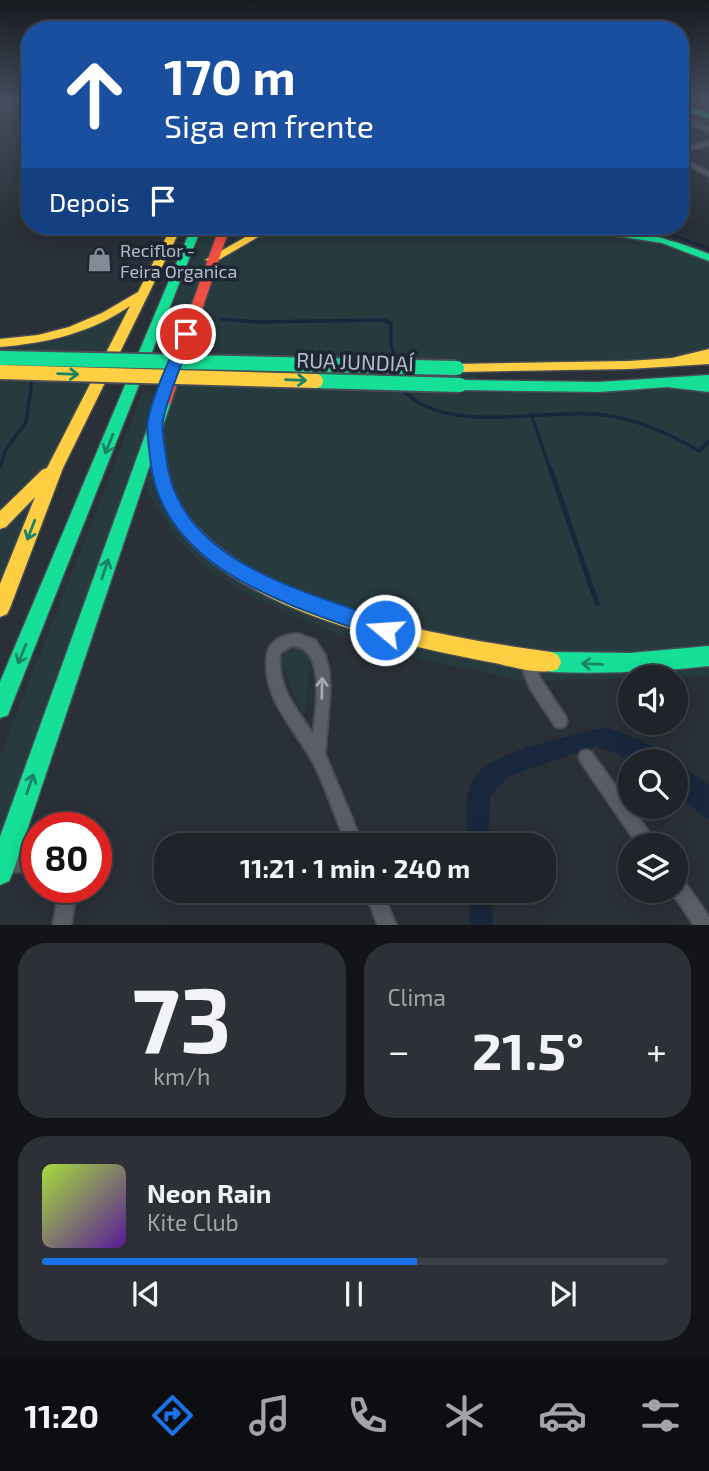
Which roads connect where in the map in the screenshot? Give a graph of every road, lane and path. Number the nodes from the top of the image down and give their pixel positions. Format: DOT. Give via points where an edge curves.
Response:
graph roads {
  1 [pos="709,143"];
  2 [pos="689,148"];
  3 [pos="689,164"];
  4 [pos="709,174"];
  5 [pos="173,235"];
  6 [pos="193,235"];
  7 [pos="221,235"];
  8 [pos="256,235"];
  9 [pos="657,235"];
  10 [pos="709,258"];
  11 [pos="211,260"];
  12 [pos="146,289"];
  13 [pos="0,343"];
  14 [pos="709,353"];
  15 [pos="0,358"];
  16 [pos="709,360"];
  17 [pos="673,362"];
  18 [pos="0,372"];
  19 [pos="709,380"];
  20 [pos="672,384"];
  21 [pos="709,387"];
  22 [pos="155,422"];
  23 [pos="55,468"];
  24 [pos="0,522"];
  25 [pos="0,608"];
  26 [pos="709,656"];
  27 [pos="526,660"];
  28 [pos="0,707"];
  29 [pos="560,721"];
  30 [pos="317,756"];
  31 [pos="586,757"];
  32 [pos="350,833"];
  33 [pos="640,833"];
  34 [pos="21,866"];
  35 [pos="2,867"];
  36 [pos="688,902"];
  37 [pos="66,903"];
  38 [pos="379,903"];
  39 [pos="62,925"];
  40 [pos="387,925"];
  41 [pos="704,925"];
  1 -- 2 [label="street"];
  3 -- 4 [label="street"];
  5 -- 12 [label="main road"];
  6 -- 28 [label="main road, one-way"];
  7 -- 11 [label="main road"];
  8 -- 11 [label="main road"];
  9 -- 10 [label="main road"];
  11 -- 22 [label="main road"];
  12 -- 13 [label="main road" via="92,326 40,340"];
  12 -- 23 [label="main road"];
  14 -- 17 [label="main road"];
  15 -- 17 [label="main road, RUA JUNDIAÍ, bridge" via="457,368"];
  16 -- 17 [label="main road, RUA JUNDIAÍ"];
  18 -- 20 [label="main road, RUA JUNDIAÍ, one-way, bridge" via="460,385"];
  19 -- 20 [label="main road, RUA JUNDIAÍ"];
  20 -- 21 [label="main road"];
  22 -- 27 [label="main road" via="160,473 174,510 197,539 224,561 289,594 370,625"];
  35 -- 22 [label="main road, one-way"];
  23 -- 24 [label="main road"];
  23 -- 25 [label="main road, one-way"];
  26 -- 27 [label="main road, one-way" via="603,664"];
  27 -- 29 [label="street"];
  30 -- 30 [label="street, one-way" via="321,662 305,641 286,641 274,651 272,674 294,722"];
  30 -- 32 [label="street"];
  31 -- 33 [label="street"];
  34 -- 35 [label="street"];
  36 -- 41 [label="street"];
  37 -- 39 [label="street"];
  38 -- 40 [label="street"];
}
